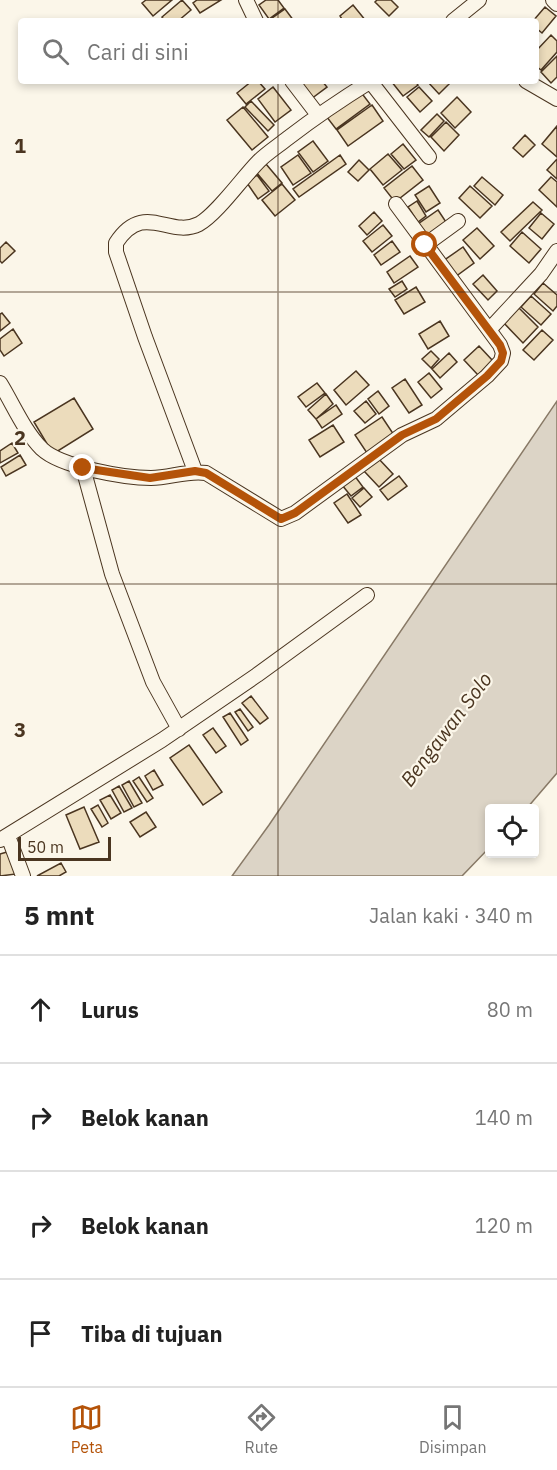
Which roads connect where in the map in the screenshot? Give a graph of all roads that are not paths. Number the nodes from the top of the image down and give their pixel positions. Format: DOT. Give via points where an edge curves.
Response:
graph roads {
  1 [pos="246,0"];
  2 [pos="479,0"];
  3 [pos="553,0"];
  4 [pos="557,4"];
  5 [pos="254,18"];
  6 [pos="457,18"];
  7 [pos="294,84"];
  8 [pos="365,84"];
  9 [pos="372,84"];
  10 [pos="531,84"];
  11 [pos="557,99"];
  12 [pos="318,115"];
  13 [pos="429,157"];
  14 [pos="396,204"];
  15 [pos="458,221"];
  16 [pos="425,245"];
  17 [pos="557,251"];
  18 [pos="489,330"];
  19 [pos="0,383"];
  20 [pos="5,402"];
  21 [pos="83,468"];
  22 [pos="195,471"];
  23 [pos="367,595"];
  24 [pos="179,729"];
  25 [pos="4,838"];
  26 [pos="23,876"];
  1 -- 5 [label="street"];
  2 -- 6 [label="street"];
  3 -- 4 [label="street"];
  7 -- 12 [label="street"];
  8 -- 12 [label="street"];
  9 -- 13 [label="street"];
  10 -- 11 [label="street"];
  12 -- 22 [label="street" via="260,160 197,225 175,228 152,220 129,229 116,243 145,337"];
  14 -- 16 [label="street"];
  15 -- 16 [label="street"];
  16 -- 18 [label="street"];
  17 -- 18 [label="street"];
  18 -- 22 [label="street" via="503,353 487,376 436,419 402,435 288,517 281,519 217,478"];
  19 -- 20 [label="street"];
  20 -- 21 [label="street" via="41,448 63,462"];
  21 -- 22 [label="street" via="150,478"];
  21 -- 24 [label="street" via="112,574 153,682"];
  23 -- 24 [label="street"];
  24 -- 25 [label="street"];
  25 -- 26 [label="street"];
}
